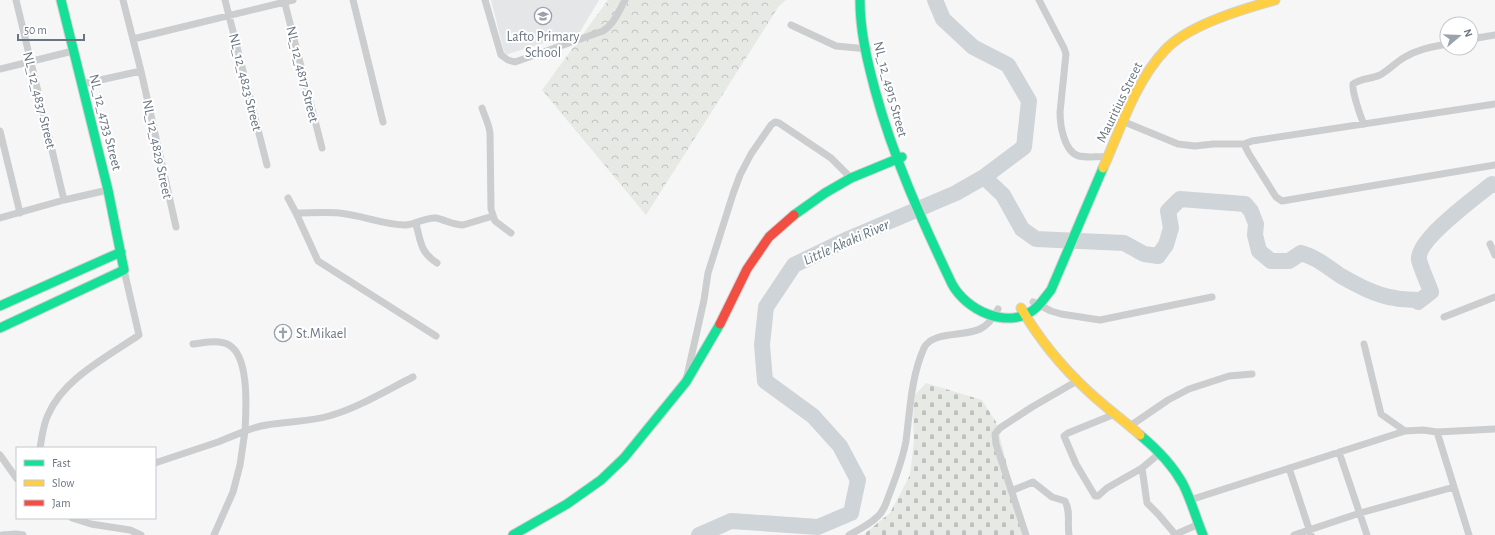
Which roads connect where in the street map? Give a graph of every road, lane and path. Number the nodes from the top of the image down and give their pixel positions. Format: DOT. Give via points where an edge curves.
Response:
graph roads {
  1 [pos="16,0"];
  2 [pos="61,0"];
  3 [pos="123,0"];
  4 [pos="225,0"];
  5 [pos="293,0"];
  6 [pos="353,0"];
  7 [pos="485,0"];
  8 [pos="625,0"];
  9 [pos="860,0"];
  10 [pos="866,0"];
  11 [pos="1039,0"];
  12 [pos="1256,0"];
  13 [pos="1275,0"];
  14 [pos="285,1"];
  15 [pos="229,16"];
  16 [pos="791,25"];
  17 [pos="1495,35"];
  18 [pos="1479,38"];
  19 [pos="133,39"];
  20 [pos="1439,46"];
  21 [pos="73,50"];
  22 [pos="868,50"];
  23 [pos="31,61"];
  24 [pos="0,69"];
  25 [pos="141,71"];
  26 [pos="82,84"];
  27 [pos="1495,104"];
  28 [pos="482,108"];
  29 [pos="1121,121"];
  30 [pos="383,122"];
  31 [pos="1364,124"];
  32 [pos="0,131"];
  33 [pos="1244,144"];
  34 [pos="322,148"];
  35 [pos="1106,156"];
  36 [pos="900,158"];
  37 [pos="266,165"];
  38 [pos="1495,165"];
  39 [pos="851,178"];
  40 [pos="108,190"];
  41 [pos="288,198"];
  42 [pos="64,200"];
  43 [pos="20,213"];
  44 [pos="296,213"];
  45 [pos="493,216"];
  46 [pos="0,218"];
  47 [pos="416,224"];
  48 [pos="176,227"];
  49 [pos="511,233"];
  50 [pos="1490,244"];
  51 [pos="121,252"];
  52 [pos="1495,255"];
  53 [pos="437,264"];
  54 [pos="124,270"];
  55 [pos="1212,297"];
  56 [pos="1495,297"];
  57 [pos="1036,303"];
  58 [pos="0,306"];
  59 [pos="1023,311"];
  60 [pos="996,312"];
  61 [pos="1444,316"];
  62 [pos="0,328"];
  63 [pos="436,336"];
  64 [pos="192,344"];
  65 [pos="1364,344"];
  66 [pos="1252,374"];
  67 [pos="413,378"];
  68 [pos="1077,381"];
  69 [pos="686,382"];
  70 [pos="1115,414"];
  71 [pos="1130,426"];
  72 [pos="1495,429"];
  73 [pos="245,431"];
  74 [pos="1405,431"];
  75 [pos="1437,432"];
  76 [pos="40,447"];
  77 [pos="1339,452"];
  78 [pos="1160,453"];
  79 [pos="0,455"];
  80 [pos="156,463"];
  81 [pos="1142,468"];
  82 [pos="1289,468"];
  83 [pos="16,478"];
  84 [pos="1454,487"];
  85 [pos="1012,491"];
  86 [pos="1190,500"];
  87 [pos="1360,514"];
  88 [pos="75,519"];
  89 [pos="532,524"];
  90 [pos="1198,524"];
  91 [pos="1311,532"];
  92 [pos="2,535"];
  93 [pos="23,535"];
  94 [pos="141,535"];
  95 [pos="214,535"];
  96 [pos="513,535"];
  97 [pos="527,535"];
  98 [pos="848,535"];
  99 [pos="1026,535"];
  100 [pos="1069,535"];
  101 [pos="1175,535"];
  102 [pos="1203,535"];
  103 [pos="1294,535"];
  104 [pos="1367,535"];
  105 [pos="1469,535"];
  1 -- 23 [label="street, NL_12_4837 Street"];
  2 -- 21 [label="main road, NL_12_4733 Street"];
  3 -- 19 [label="street, NL_12_4829 Street"];
  4 -- 15 [label="street, NL_12_4823 Street"];
  5 -- 14 [label="street"];
  6 -- 30 [label="street"];
  7 -- 8 [label="street" via="501,55 514,62 603,31 609,27"];
  9 -- 22 [label="main road, NL_12_4915 Street" via="860,25"];
  10 -- 22 [label="main road, NL_12_4915 Street"];
  11 -- 35 [label="street" via="1066,54 1060,112 1064,138 1071,151 1079,156"];
  12 -- 29 [label="main road, Mauritius Street" via="1190,24 1162,43 1139,77"];
  13 -- 29 [label="main road, Mauritius Street" via="1217,19 1192,30 1172,44 1143,80"];
  14 -- 15 [label="street"];
  14 -- 34 [label="street, NL_12_4817 Street"];
  15 -- 19 [label="street"];
  15 -- 37 [label="street, NL_12_4823 Street"];
  16 -- 22 [label="street" via="836,46"];
  17 -- 18 [label="street"];
  19 -- 25 [label="street, NL_12_4829 Street"];
  20 -- 31 [label="street" via="1419,50 1378,76 1353,84 1352,89"];
  21 -- 23 [label="street"];
  21 -- 26 [label="main road, NL_12_4733 Street"];
  22 -- 36 [label="main road, NL_12_4915 Street"];
  23 -- 24 [label="street"];
  23 -- 42 [label="street, NL_12_4837 Street"];
  25 -- 26 [label="street"];
  25 -- 48 [label="street, NL_12_4829 Street"];
  26 -- 40 [label="main road, NL_12_4733 Street"];
  27 -- 31 [label="street"];
  28 -- 45 [label="street" via="490,133"];
  29 -- 33 [label="street" via="1186,146"];
  29 -- 35 [label="main road, Mauritius Street"];
  31 -- 33 [label="street"];
  32 -- 43 [label="street"];
  33 -- 38 [label="street" via="1276,197 1282,201"];
  35 -- 57 [label="main road, Mauritius Street" via="1062,258"];
  36 -- 39 [label="main road"];
  36 -- 60 [label="main road, NL_12_4915 Street" via="929,228 964,291"];
  39 -- 69 [label="main road" via="825,193 769,237 747,269 714,336"];
  39 -- 69 [label="street" via="830,158 779,123 774,122 771,125 751,154 733,194 708,273"];
  40 -- 42 [label="street"];
  40 -- 51 [label="main road, NL_12_4733 Street"];
  41 -- 44 [label="street"];
  42 -- 43 [label="street"];
  43 -- 46 [label="street"];
  44 -- 47 [label="street" via="340,213 392,224"];
  44 -- 63 [label="street" via="318,261"];
  45 -- 47 [label="street" via="463,225 435,218"];
  45 -- 49 [label="street" via="495,221"];
  47 -- 53 [label="street" via="425,253"];
  50 -- 52 [label="street"];
  51 -- 54 [label="main road, NL_12_4733 Street"];
  51 -- 58 [label="main road"];
  54 -- 62 [label="main road"];
  54 -- 76 [label="street" via="139,336 73,380 62,392 47,416"];
  55 -- 57 [label="street" via="1100,320 1061,314"];
  56 -- 61 [label="street"];
  57 -- 59 [label="main road"];
  59 -- 60 [label="main road"];
  59 -- 68 [label="main road"];
  60 -- 98 [label="street" via="981,329 938,337 924,347 910,401 906,442 885,506 877,518"];
  64 -- 73 [label="street" via="221,343 230,345 236,352 241,362 247,397"];
  65 -- 74 [label="street" via="1381,414"];
  66 -- 71 [label="street" via="1229,376 1189,389"];
  67 -- 73 [label="street" via="328,416 256,426"];
  68 -- 70 [label="main road"];
  68 -- 85 [label="street" via="1032,407 995,434"];
  69 -- 89 [label="main road" via="624,458 601,480"];
  70 -- 71 [label="main road"];
  70 -- 81 [label="street" via="1066,434 1065,438 1076,464 1096,496"];
  71 -- 78 [label="main road"];
  72 -- 75 [label="street"];
  73 -- 80 [label="street"];
  73 -- 95 [label="street" via="233,492"];
  74 -- 75 [label="street"];
  74 -- 77 [label="street"];
  75 -- 84 [label="street"];
  77 -- 82 [label="street"];
  77 -- 87 [label="street"];
  78 -- 81 [label="street"];
  78 -- 86 [label="main road" via="1178,476"];
  79 -- 83 [label="street"];
  81 -- 101 [label="street" via="1146,503"];
  82 -- 86 [label="street"];
  82 -- 91 [label="street"];
  84 -- 87 [label="street"];
  84 -- 105 [label="street"];
  85 -- 99 [label="street"];
  85 -- 100 [label="street" via="1033,482 1052,497 1065,501 1069,510"];
  86 -- 90 [label="main road"];
  87 -- 91 [label="street"];
  87 -- 104 [label="street"];
  88 -- 94 [label="street" via="130,530"];
  89 -- 96 [label="main road"];
  89 -- 97 [label="street"];
  90 -- 101 [label="street"];
  90 -- 102 [label="main road"];
  91 -- 103 [label="street"];
  92 -- 93 [label="street"];
}
